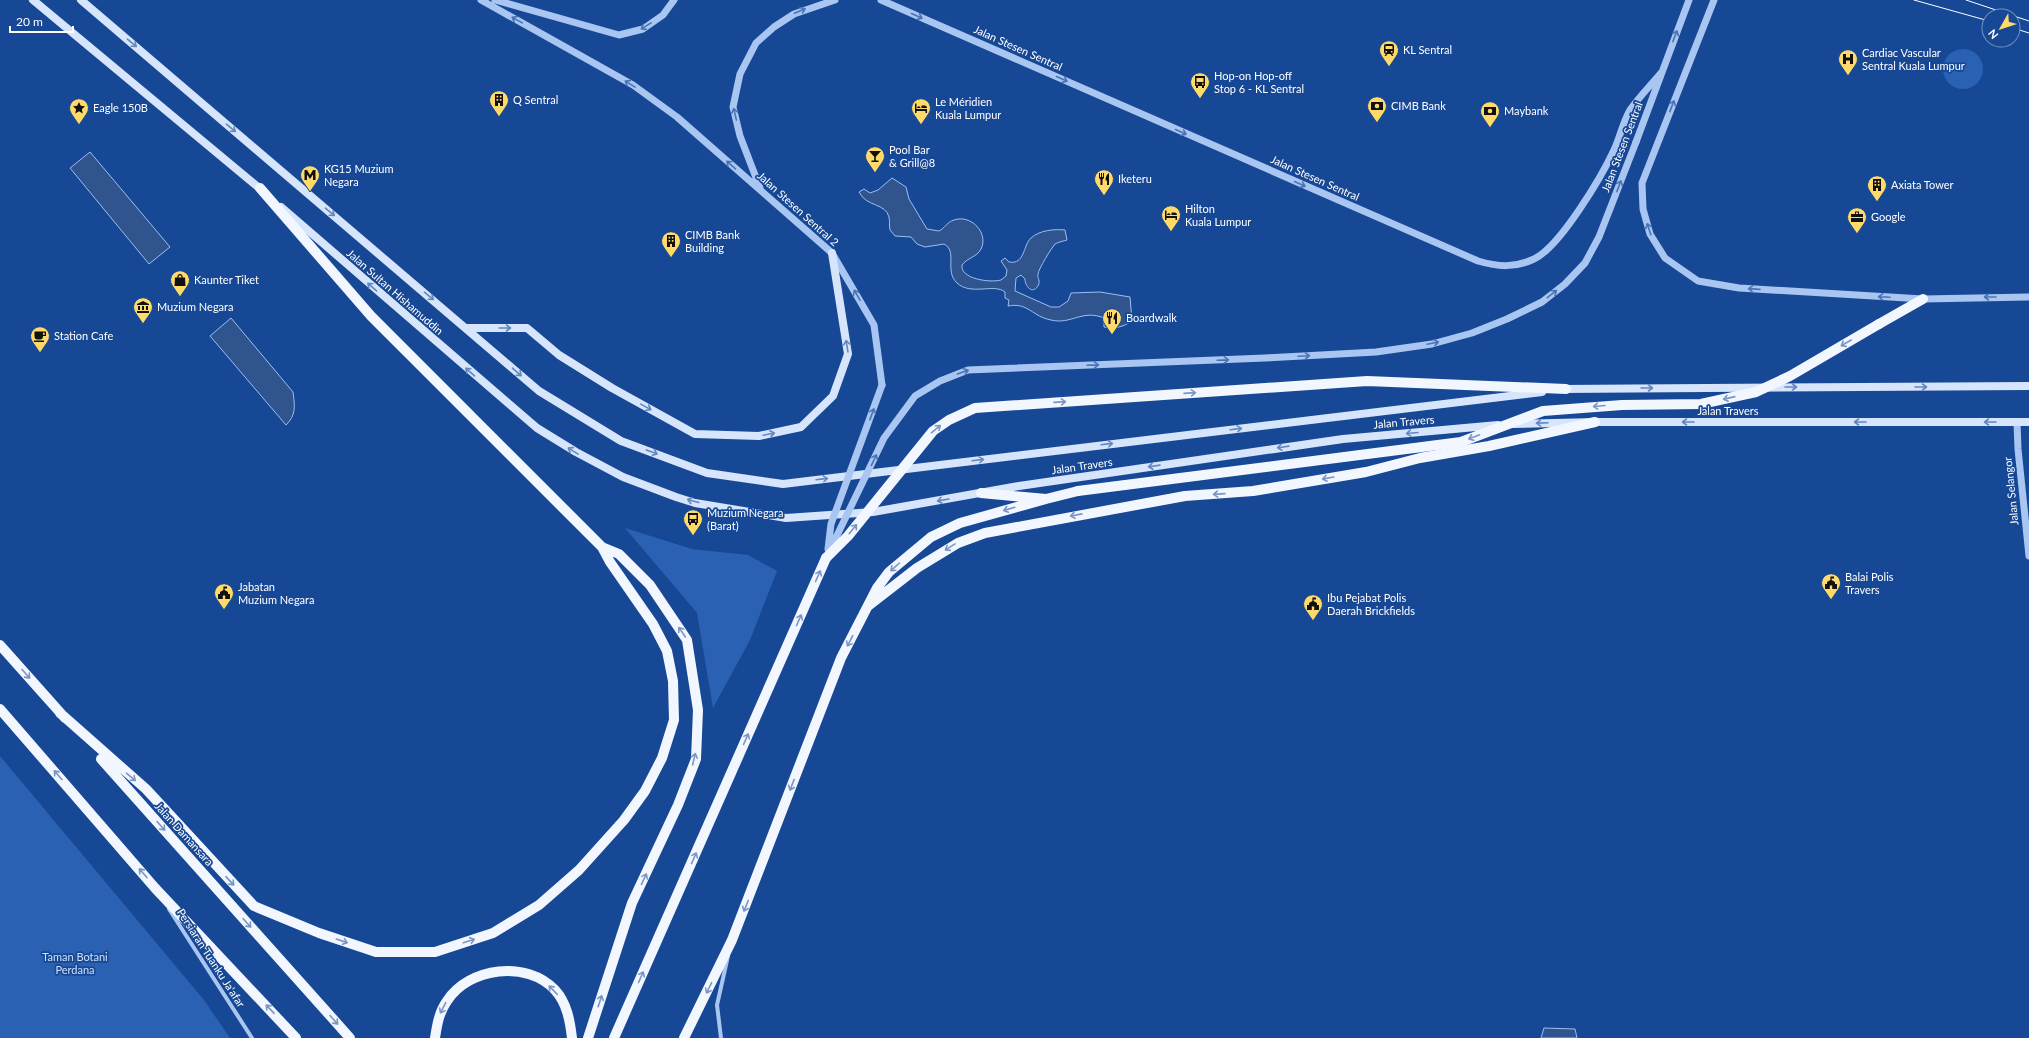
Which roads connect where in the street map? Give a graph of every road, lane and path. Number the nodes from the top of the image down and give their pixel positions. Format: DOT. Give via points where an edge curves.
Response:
graph roads {
  1 [pos="33,0"];
  2 [pos="81,0"];
  3 [pos="481,0"];
  4 [pos="495,0"];
  5 [pos="674,0"];
  6 [pos="835,0"];
  7 [pos="882,0"];
  8 [pos="1689,0"];
  9 [pos="1714,0"];
  10 [pos="1661,73"];
  11 [pos="260,188"];
  12 [pos="761,190"];
  13 [pos="832,253"];
  14 [pos="2029,297"];
  15 [pos="1923,299"];
  16 [pos="466,328"];
  17 [pos="2027,385"];
  18 [pos="1566,389"];
  19 [pos="1595,422"];
  20 [pos="2017,422"];
  21 [pos="2029,422"];
  22 [pos="783,484"];
  23 [pos="981,493"];
  24 [pos="1046,499"];
  25 [pos="786,518"];
  26 [pos="602,547"];
  27 [pos="2029,556"];
  28 [pos="826,558"];
  29 [pos="868,606"];
  30 [pos="0,645"];
  31 [pos="0,709"];
  32 [pos="60,713"];
  33 [pos="155,888"];
  34 [pos="732,940"];
  35 [pos="252,1038"];
  36 [pos="296,1038"];
  37 [pos="350,1038"];
  38 [pos="435,1038"];
  39 [pos="572,1038"];
  40 [pos="588,1038"];
  41 [pos="614,1038"];
  42 [pos="684,1038"];
  43 [pos="721,1038"];
  1 -- 11 [label="main road, Jalan Sultan Hishamuddin"];
  2 -- 16 [label="main road, Jalan Sultan Hishamuddin, one-way"];
  12 -- 3 [label="street, Jalan Stesen Sentral 2, one-way" via="677,117 633,84"];
  5 -- 4 [label="street, one-way" via="663,15 642,29 619,34"];
  12 -- 6 [label="street, one-way" via="740,136 733,107 740,74 756,43 774,27 794,14"];
  7 -- 10 [label="street, Jalan Stesen Sentral, one-way" via="1478,262 1497,267 1517,265 1536,259 1563,232 1596,183 1614,149 1629,111"];
  10 -- 8 [label="street, Jalan Stesen Sentral, one-way"];
  15 -- 9 [label="street, one-way" via="1739,288 1698,281 1665,258 1650,234 1643,209 1642,183"];
  28 -- 10 [label="street, Jalan Stesen Sentral, one-way, bridge" via="884,438 915,396 940,381 968,370 1376,352 1432,344 1472,333 1542,302 1585,264 1600,238"];
  25 -- 11 [label="main road, Jalan Sultan Hishamuddin, one-way" via="695,503 623,477 556,440 537,428 480,381"];
  11 -- 26 [label="main road" via="371,316"];
  12 -- 13 [label="street, Jalan Stesen Sentral 2"];
  16 -- 13 [label="main road, one-way" via="527,328 559,354 612,388 695,434 759,436 801,427 833,396 848,354"];
  28 -- 13 [label="street, Jalan Stesen Sentral 2, one-way, bridge" via="831,524 882,385 874,325"];
  14 -- 15 [label="street, one-way"];
  15 -- 24 [label="main road, one-way, bridge" via="1790,376 1756,392 1701,404 1622,404 1543,411 1462,442 1078,491"];
  16 -- 22 [label="main road, Jalan Sultan Hishamuddin, one-way" via="539,392 621,441 707,473"];
  18 -- 17 [label="main road, Jalan Travers, one-way"];
  22 -- 18 [label="main road, Jalan Travers, one-way"];
  28 -- 18 [label="main road, one-way, bridge" via="848,536 933,431 975,408 1367,381"];
  20 -- 19 [label="main road, Jalan Travers, one-way"];
  19 -- 23 [label="main road, Jalan Travers, one-way" via="1519,424 1343,438"];
  19 -- 29 [label="main road, one-way" via="1489,446 1420,458 1366,472 1253,491 1185,496 985,533 958,543 917,568"];
  20 -- 21 [label="main road, Jalan Travers"];
  20 -- 27 [label="street, Jalan Selangor"];
  23 -- 24 [label="main road"];
  23 -- 25 [label="main road, Jalan Travers, one-way" via="873,512"];
  24 -- 29 [label="main road, one-way" via="960,523 931,537 889,572"];
  32 -- 26 [label="main road, one-way" via="146,789 254,906 319,933 376,952 435,952 493,933 539,905 579,870 624,820 645,792 662,758 674,720 673,681 667,651 653,624"];
  40 -- 26 [label="main road, one-way" via="632,903 678,805 696,759 698,710 687,640 650,585 619,554"];
  41 -- 28 [label="main road, one-way"];
  29 -- 34 [label="main road, one-way" via="841,658"];
  30 -- 32 [label="main road, Jalan Damansara, one-way"];
  33 -- 31 [label="main road, one-way"];
  32 -- 37 [label="main road, Jalan Damansara, one-way"];
  33 -- 35 [label="street, Persiaran Tuanku Ja'afar"];
  36 -- 33 [label="main road, one-way"];
  34 -- 42 [label="main road, one-way"];
  34 -- 43 [label="street" via="717,1005"];
  39 -- 38 [label="main road, one-way" via="569,1014 555,990 539,978 518,971 497,971 480,976 460,987 447,1000 439,1016"];
}
